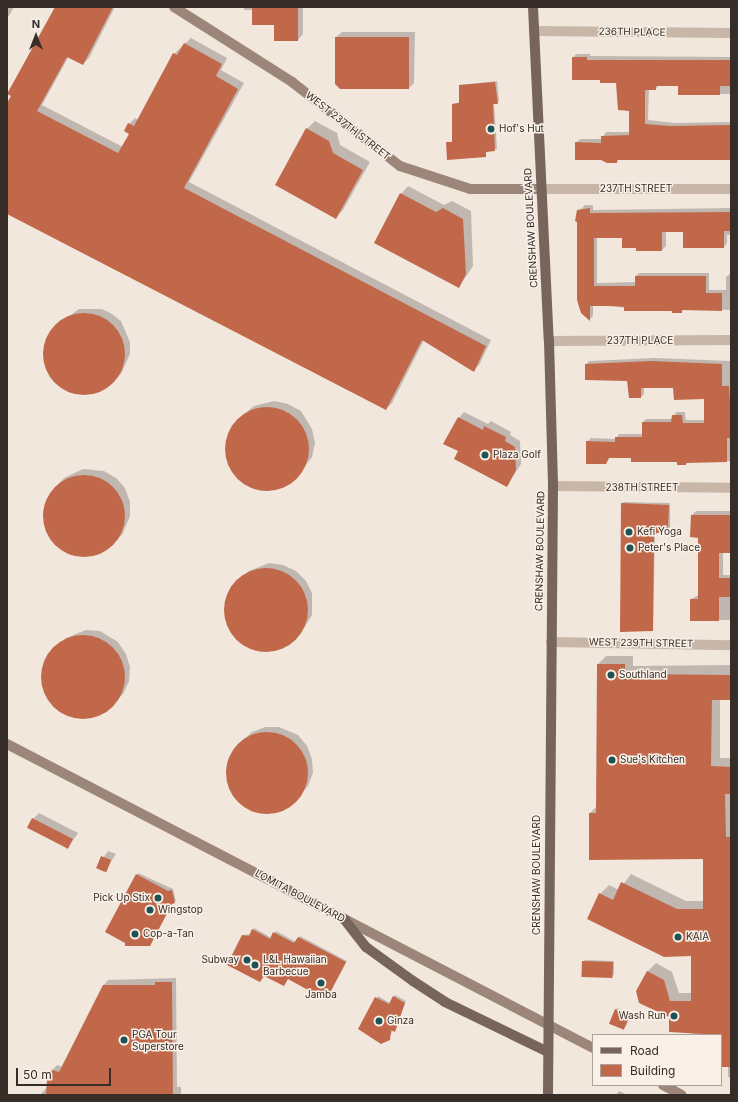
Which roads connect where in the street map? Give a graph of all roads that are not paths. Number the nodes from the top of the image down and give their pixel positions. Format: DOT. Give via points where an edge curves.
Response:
graph roads {
  1 [pos="174,7"];
  2 [pos="534,7"];
  3 [pos="534,31"];
  4 [pos="731,33"];
  5 [pos="541,189"];
  6 [pos="731,189"];
  7 [pos="731,340"];
  8 [pos="549,341"];
  9 [pos="553,486"];
  10 [pos="731,488"];
  11 [pos="551,642"];
  12 [pos="731,645"];
  13 [pos="7,744"];
  14 [pos="344,920"];
  15 [pos="548,1024"];
  16 [pos="592,1047"];
  17 [pos="548,1052"];
  18 [pos="665,1086"];
  19 [pos="548,1095"];
  20 [pos="682,1095"];
  1 -- 5 [label="main road, WEST 237TH STREET" via="292,82 400,166 470,189"];
  2 -- 3 [label="main road, CRENSHAW BOULEVARD"];
  3 -- 4 [label="street, 236TH PLACE"];
  3 -- 5 [label="main road, CRENSHAW BOULEVARD"];
  5 -- 6 [label="street, 237TH STREET"];
  5 -- 8 [label="main road, CRENSHAW BOULEVARD"];
  7 -- 8 [label="street, 237TH PLACE"];
  8 -- 9 [label="main road, CRENSHAW BOULEVARD"];
  9 -- 10 [label="street, 238TH STREET"];
  9 -- 11 [label="main road, CRENSHAW BOULEVARD"];
  11 -- 12 [label="street, WEST 239TH STREET"];
  11 -- 15 [label="main road, CRENSHAW BOULEVARD"];
  13 -- 14 [label="main road, LOMITA BOULEVARD"];
  14 -- 15 [label="main road, LOMITA BOULEVARD"];
  14 -- 17 [label="main road" via="366,947 444,1002"];
  15 -- 16 [label="main road, LOMITA BOULEVARD"];
  15 -- 17 [label="main road, CRENSHAW BOULEVARD"];
  17 -- 19 [label="main road, CRENSHAW BOULEVARD"];
  18 -- 20 [label="main road"];
}
